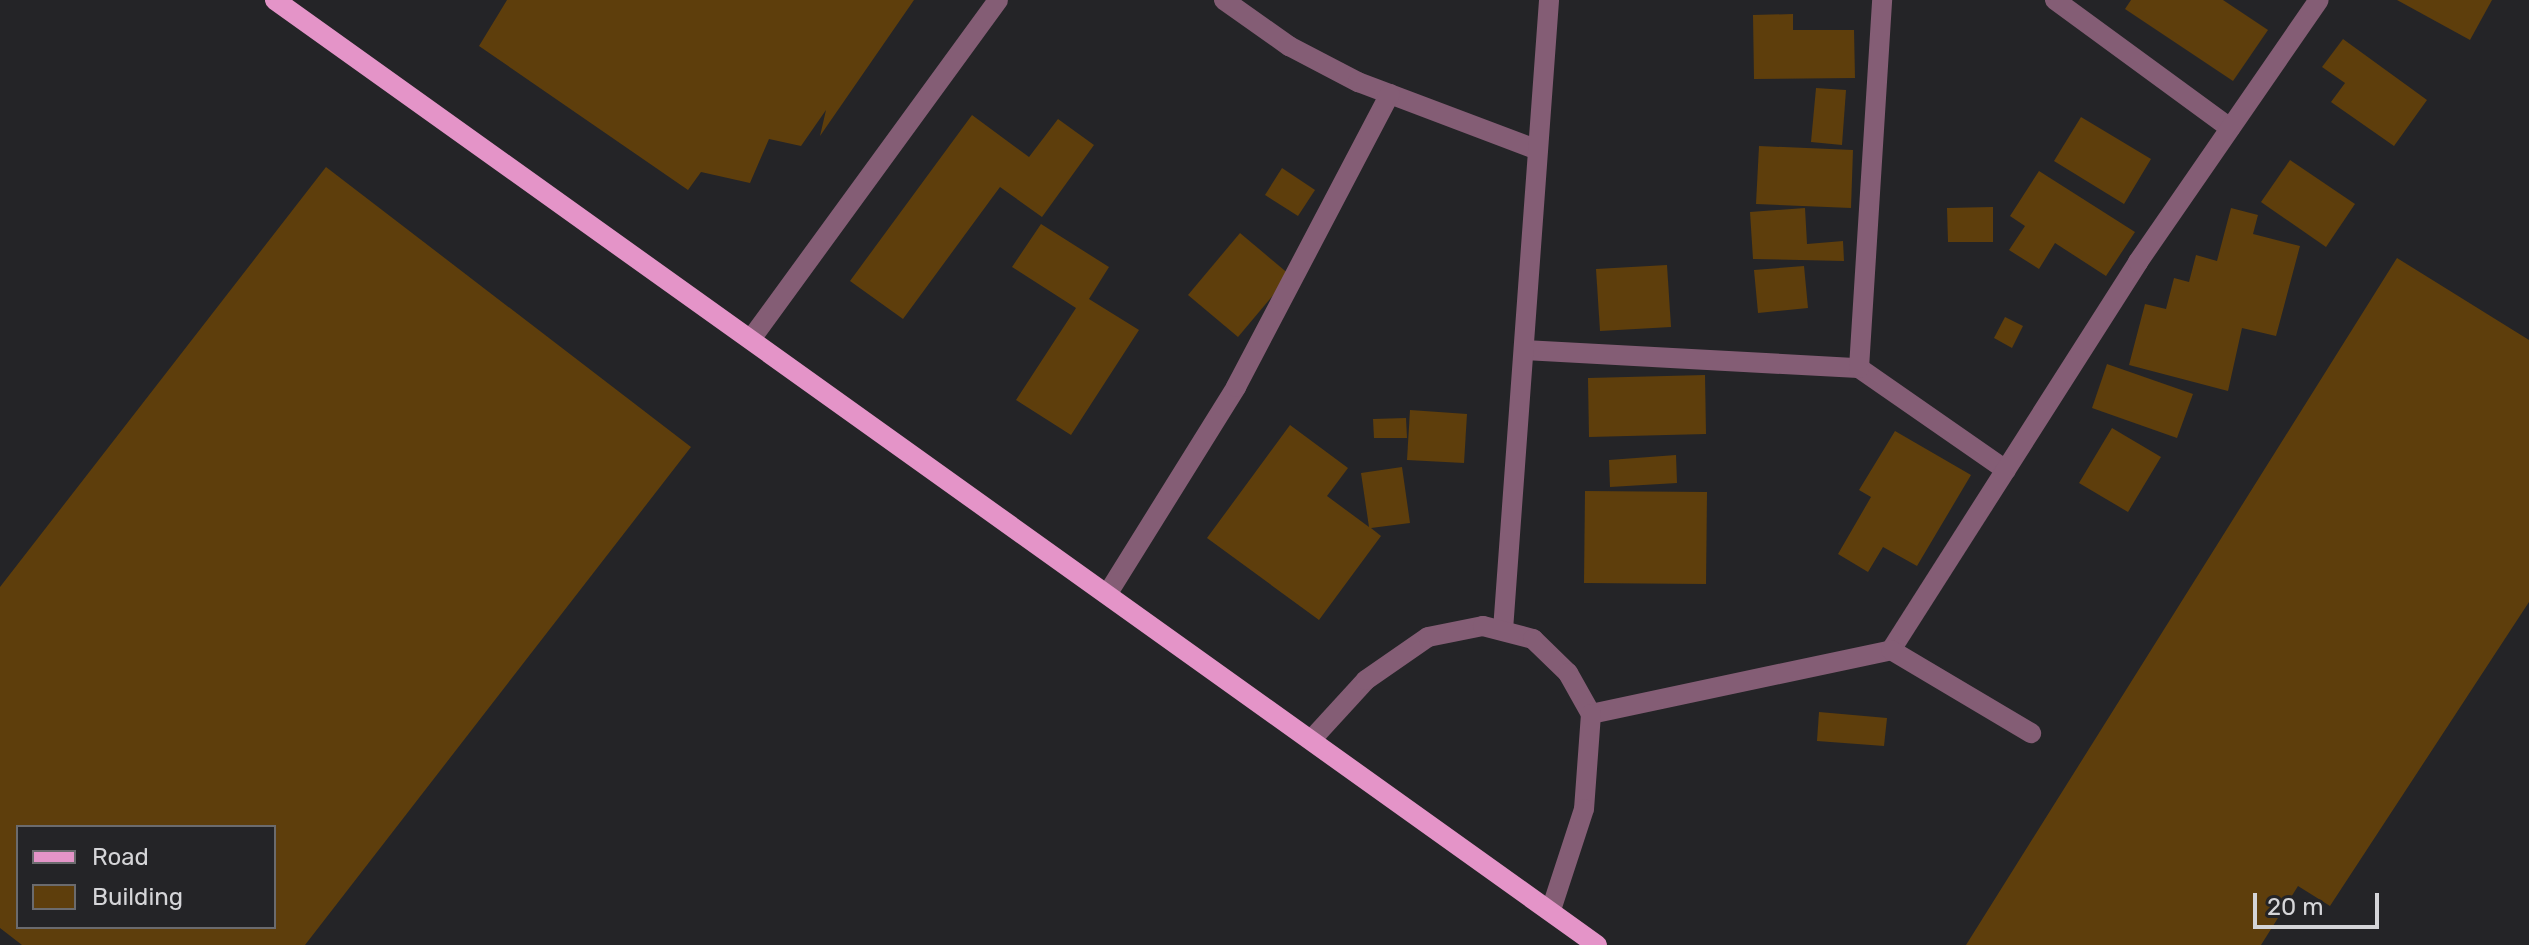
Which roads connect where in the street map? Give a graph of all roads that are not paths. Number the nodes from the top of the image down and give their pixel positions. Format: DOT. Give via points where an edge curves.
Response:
graph roads {
  1 [pos="275,0"];
  2 [pos="998,0"];
  3 [pos="1224,0"];
  4 [pos="1260,0"];
  5 [pos="1549,0"];
  6 [pos="1882,0"];
  7 [pos="2055,0"];
  8 [pos="2319,0"];
  9 [pos="1248,17"];
  10 [pos="1390,94"];
  11 [pos="2230,128"];
  12 [pos="1538,150"];
  13 [pos="751,339"];
  14 [pos="1524,350"];
  15 [pos="1859,368"];
  16 [pos="2006,470"];
  17 [pos="1108,593"];
  18 [pos="1503,630"];
  19 [pos="1891,650"];
  20 [pos="1591,714"];
  21 [pos="2031,733"];
  22 [pos="1312,739"];
  23 [pos="1551,910"];
  24 [pos="1597,945"];
  1 -- 13 [label="main road"];
  2 -- 13 [label="street"];
  3 -- 9 [label="street"];
  4 -- 9 [label="street"];
  5 -- 12 [label="street"];
  6 -- 15 [label="street"];
  7 -- 11 [label="street"];
  8 -- 11 [label="street"];
  9 -- 10 [label="street" via="1289,46"];
  10 -- 12 [label="street"];
  10 -- 17 [label="street" via="1236,387"];
  11 -- 16 [label="street"];
  12 -- 14 [label="street"];
  13 -- 17 [label="main road" via="942,483"];
  14 -- 15 [label="street"];
  14 -- 18 [label="street"];
  15 -- 16 [label="street"];
  16 -- 19 [label="street"];
  17 -- 22 [label="main road"];
  18 -- 20 [label="street" via="1533,639 1568,673"];
  18 -- 22 [label="street" via="1483,626 1428,637 1366,680"];
  19 -- 20 [label="street"];
  19 -- 21 [label="street"];
  20 -- 23 [label="street" via="1584,809"];
  22 -- 23 [label="main road"];
  23 -- 24 [label="main road"];
}
